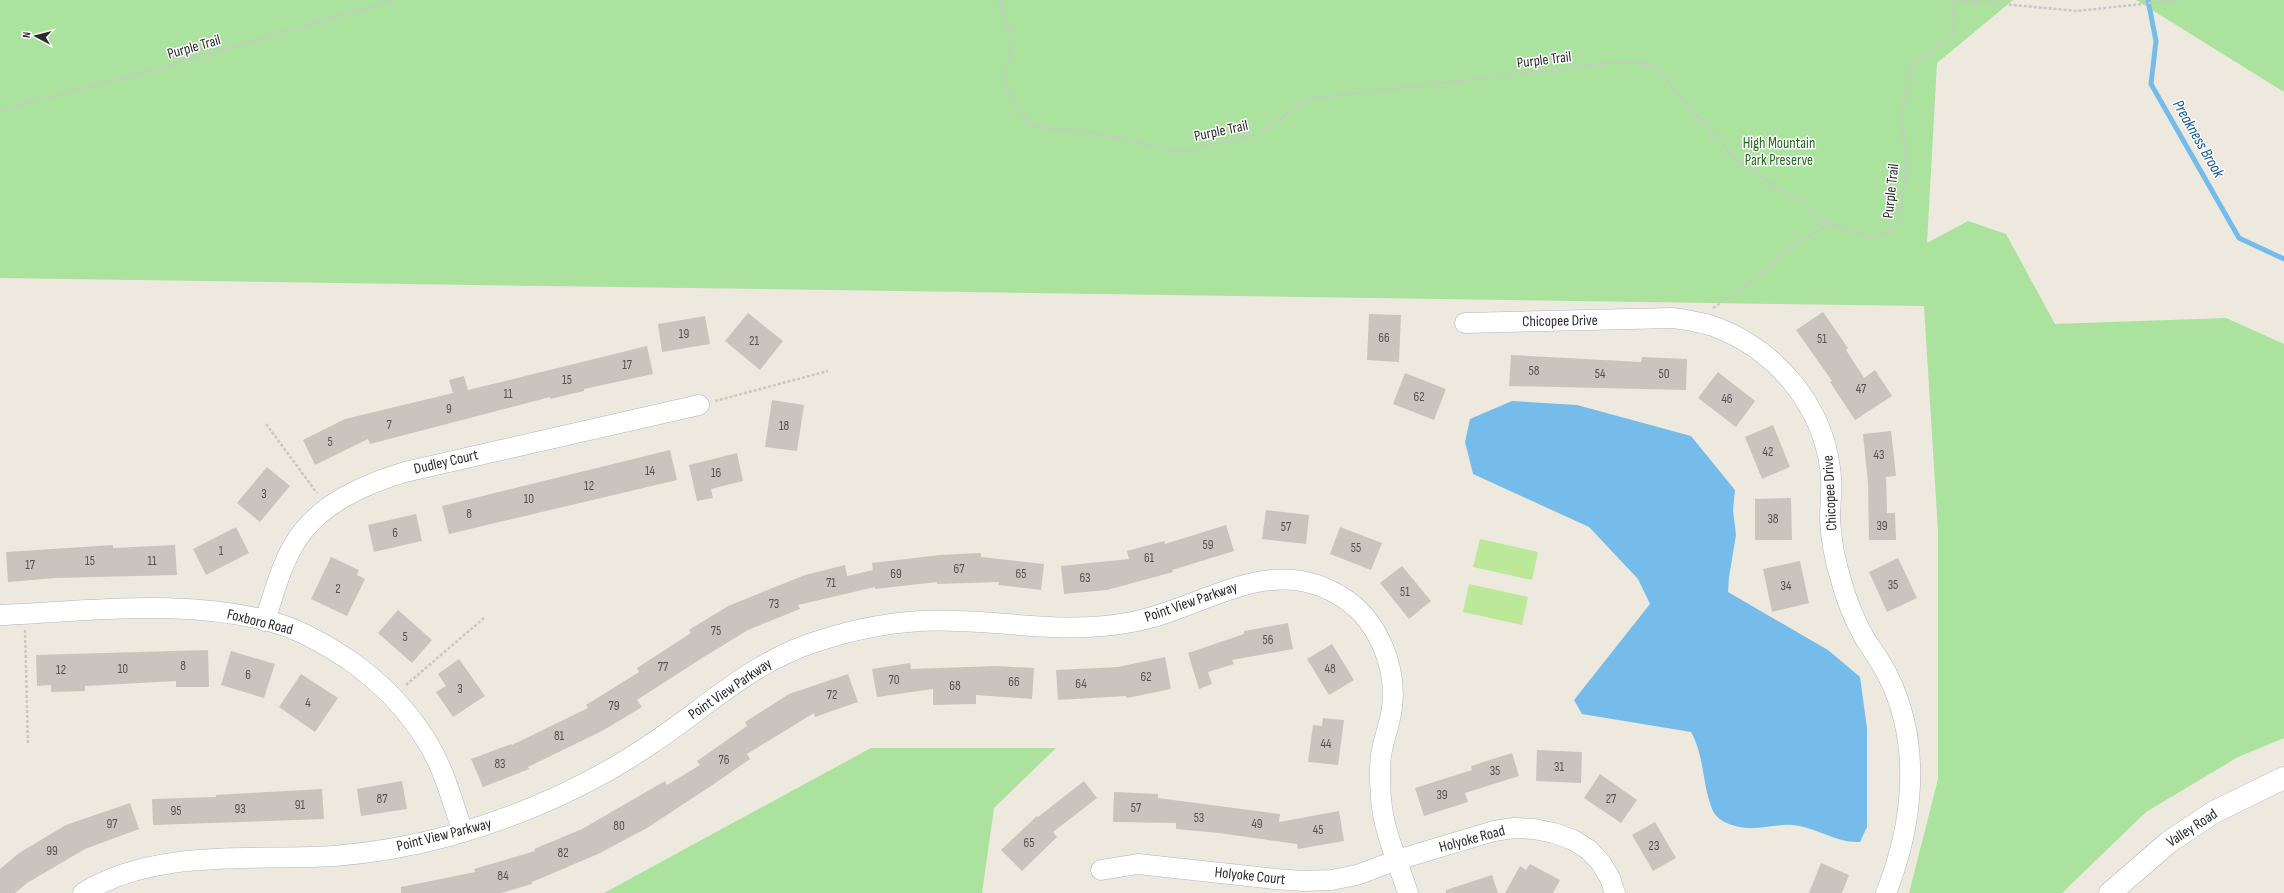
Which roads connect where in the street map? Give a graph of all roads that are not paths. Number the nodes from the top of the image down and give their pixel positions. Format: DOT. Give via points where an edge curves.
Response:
graph roads {
  1 [pos="1465,323"];
  2 [pos="699,405"];
  3 [pos="0,615"];
  4 [pos="265,621"];
  5 [pos="2284,778"];
  6 [pos="463,832"];
  7 [pos="1397,860"];
  8 [pos="1101,870"];
  9 [pos="83,893"];
  10 [pos="1408,893"];
  11 [pos="1615,893"];
  12 [pos="1886,893"];
  13 [pos="2110,893"];
  1 -- 12 [label="street, Chicopee Drive" via="1672,318 1695,322 1718,328 1738,338 1776,365 1806,399 1827,446 1831,470 1830,521 1840,579 1863,635 1889,678 1908,744 1911,780 1909,816 1898,862"];
  2 -- 4 [label="street, Dudley Court" via="405,472 364,486 328,508 309,525 294,545 283,567"];
  3 -- 4 [label="street, Foxboro Road" via="162,608 197,609 243,615"];
  4 -- 6 [label="street, Foxboro Road" via="301,633 332,649 361,669 408,714 440,767"];
  5 -- 13 [label="main road, Valley Road" via="2214,812 2169,842"];
  6 -- 7 [label="street, Point View Parkway" via="526,811 570,792 652,743 706,702 756,669 809,644 844,633 881,625 958,620 1065,629 1101,627 1136,622 1169,613 1244,583 1285,579 1326,588 1344,598 1359,610 1372,626 1383,647 1392,685 1392,708 1381,756 1381,802"];
  6 -- 9 [label="street, Point View Parkway" via="373,851 334,856 176,862 146,867 118,876"];
  7 -- 8 [label="street, Holyoke Court" via="1357,875 1331,880 1303,881 1138,864"];
  7 -- 10 [label="street, Point View Parkway"];
  7 -- 11 [label="street, Holyoke Road" via="1494,831 1534,828 1572,840 1589,850 1610,878"];
}
